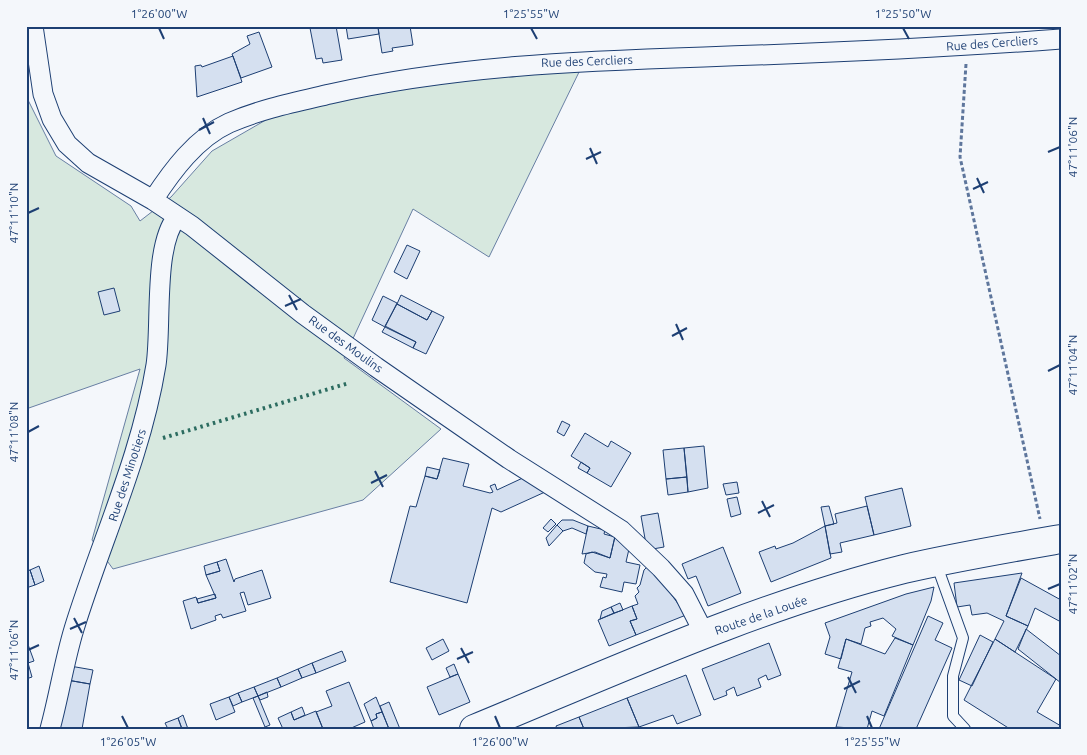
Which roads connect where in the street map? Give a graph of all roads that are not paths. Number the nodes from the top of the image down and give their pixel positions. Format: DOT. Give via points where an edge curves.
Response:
graph roads {
  1 [pos="33,26"];
  2 [pos="1061,39"];
  3 [pos="153,200"];
  4 [pos="177,217"];
  5 [pos="1053,540"];
  6 [pos="936,563"];
  7 [pos="705,635"];
  8 [pos="50,729"];
  9 [pos="474,729"];
  10 [pos="965,729"];
  1 -- 3 [label="street, Rue des Moulins" via="43,94 52,119 68,144 88,163"];
  2 -- 3 [label="street, Rue des Cercliers" via="526,64 359,88 270,109 228,124 204,138 182,160"];
  3 -- 4 [label="street, Rue des Moulins"];
  4 -- 7 [label="street, Rue des Moulins" via="384,372 621,530 684,594"];
  4 -- 8 [label="street, Rue des Minotiers" via="167,233 162,254 156,363 146,414 74,630"];
  5 -- 6 [label="main road, Route de la Louée"];
  6 -- 7 [label="main road, Route de la Louée" via="822,593"];
  6 -- 10 [label="lane" via="963,638 953,676 954,716"];
  7 -- 9 [label="main road, Route de la Louée"];
}
